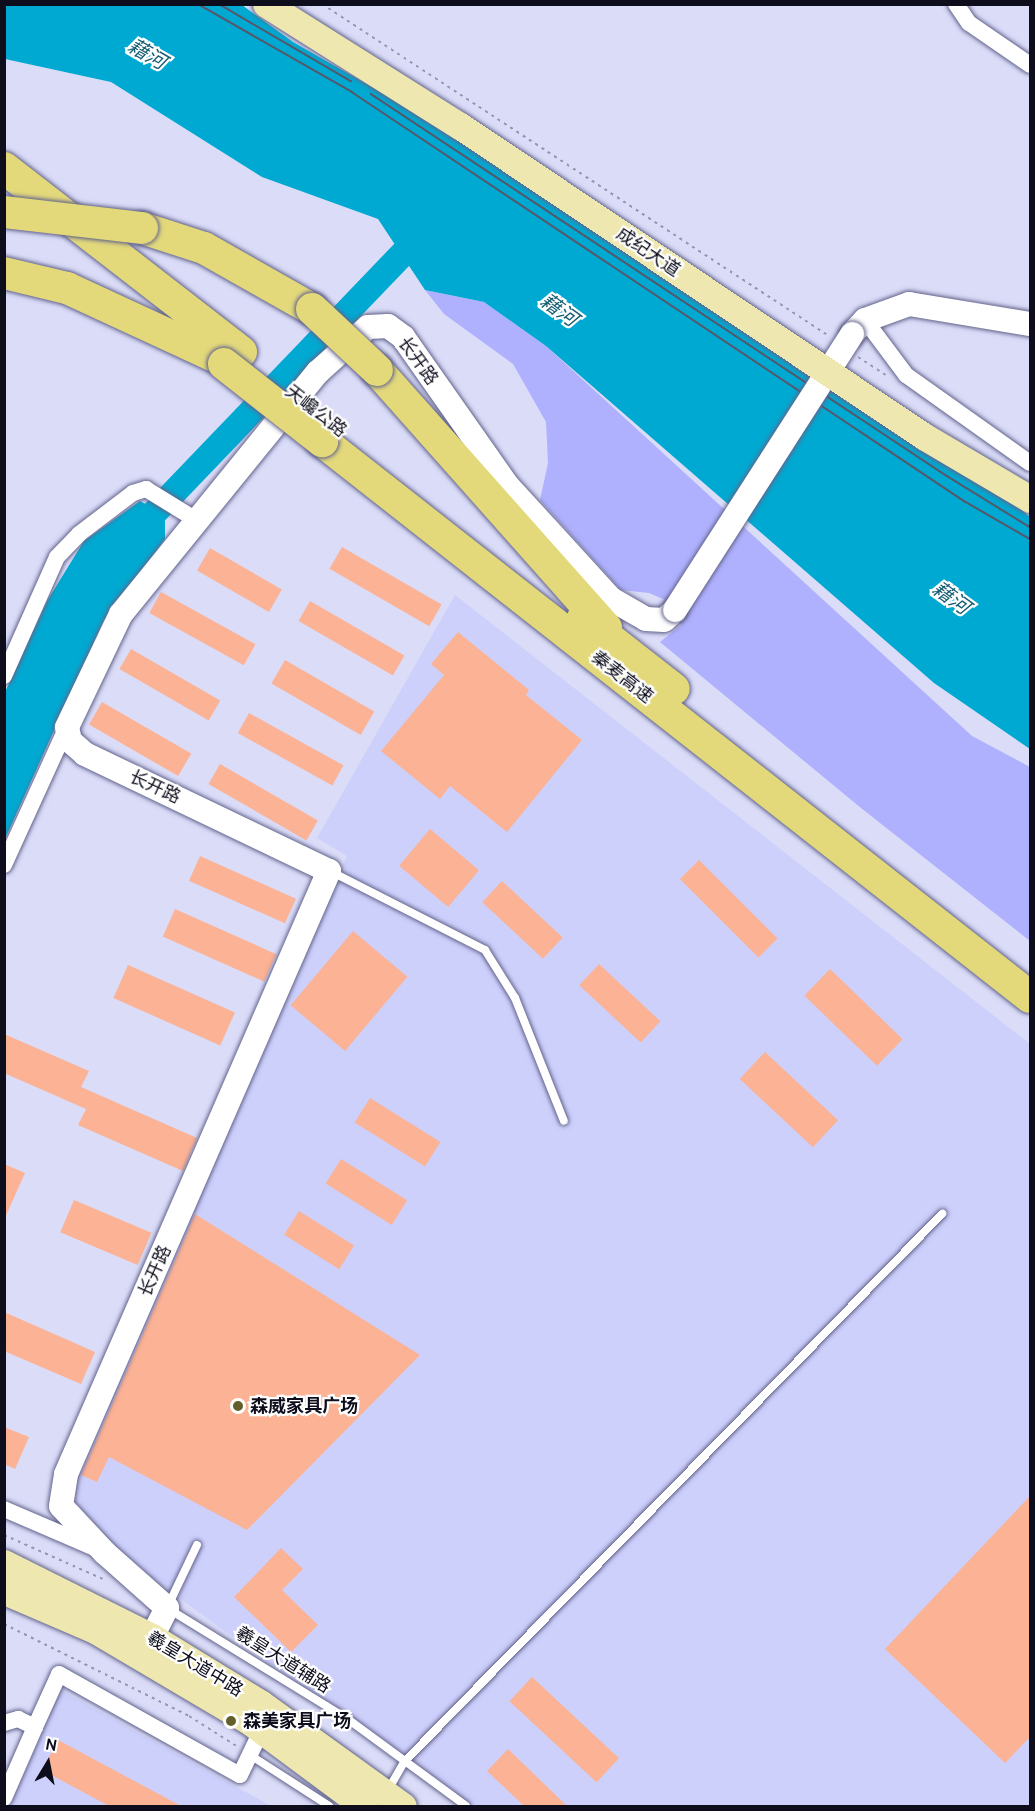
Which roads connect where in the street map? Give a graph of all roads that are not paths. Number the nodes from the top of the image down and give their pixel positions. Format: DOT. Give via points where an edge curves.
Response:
graph roads {
  1 [pos="266,4"];
  2 [pos="291,4"];
  3 [pos="956,4"];
  4 [pos="1030,65"];
  5 [pos="4,168"];
  6 [pos="4,181"];
  7 [pos="4,212"];
  8 [pos="4,273"];
  9 [pos="1030,324"];
  10 [pos="853,338"];
  11 [pos="219,360"];
  12 [pos="1030,463"];
  13 [pos="1030,483"];
  14 [pos="1030,499"];
  15 [pos="188,515"];
  16 [pos="628,653"];
  17 [pos="4,676"];
  18 [pos="67,727"];
  19 [pos="4,865"];
  20 [pos="329,871"];
  21 [pos="1030,972"];
  22 [pos="1030,997"];
  23 [pos="564,1121"];
  24 [pos="942,1214"];
  25 [pos="4,1509"];
  26 [pos="196,1545"];
  27 [pos="105,1553"];
  28 [pos="4,1563"];
  29 [pos="4,1592"];
  30 [pos="167,1608"];
  31 [pos="152,1637"];
  32 [pos="266,1721"];
  33 [pos="4,1723"];
  34 [pos="35,1727"];
  35 [pos="250,1755"];
  36 [pos="405,1761"];
  37 [pos="4,1797"];
  38 [pos="383,1804"];
  39 [pos="329,1806"];
  40 [pos="466,1806"];
  1 -- 14 [label="main road, 成纪大道, bridge" via="460,126 925,437"];
  2 -- 13 [label="main road, 成纪大道" via="468,115 924,418"];
  3 -- 4 [label="street" via="969,23"];
  5 -- 16 [label="highway, 天巉公路, bridge"];
  6 -- 11 [label="highway, bridge"];
  7 -- 16 [label="highway, bridge" via="103,220 142,228 204,248 312,309 377,370"];
  8 -- 11 [label="highway" via="67,288"];
  9 -- 10 [label="street" via="909,304"];
  10 -- 12 [label="street"];
  10 -- 15 [label="street, 长开路, bridge" via="675,610 664,620 646,619 610,599 507,485 403,337 388,326 368,327 318,372 235,470"];
  11 -- 22 [label="highway, 秦麦高速, bridge"];
  15 -- 17 [label="street" via="147,489 134,493 79,534 57,557"];
  15 -- 18 [label="street, 长开路" via="121,614"];
  16 -- 21 [label="highway, 秦麦高速"];
  18 -- 19 [label="street"];
  18 -- 20 [label="street, 长开路" via="70,741 86,754"];
  20 -- 23 [label="lane" via="485,950 515,998"];
  20 -- 27 [label="street, 长开路" via="66,1474 62,1506"];
  24 -- 36 [label="lane"];
  25 -- 27 [label="street"];
  26 -- 30 [label="lane"];
  27 -- 30 [label="street, 长开路"];
  28 -- 31 [label="main road, 羲皇大道中路"];
  29 -- 32 [label="main road, 羲皇大道中路" via="95,1630"];
  30 -- 31 [label="street"];
  30 -- 36 [label="lane, 羲皇大道辅路" via="349,1720"];
  31 -- 32 [label="main road, 羲皇大道中路"];
  32 -- 35 [label="street"];
  32 -- 38 [label="main road, 羲皇大道中路"];
  33 -- 34 [label="street" via="18,1719"];
  34 -- 35 [label="street" via="59,1674 240,1775"];
  34 -- 37 [label="street"];
  35 -- 39 [label="lane"];
  36 -- 38 [label="lane"];
  36 -- 40 [label="lane, 羲皇大道辅路"];
}
